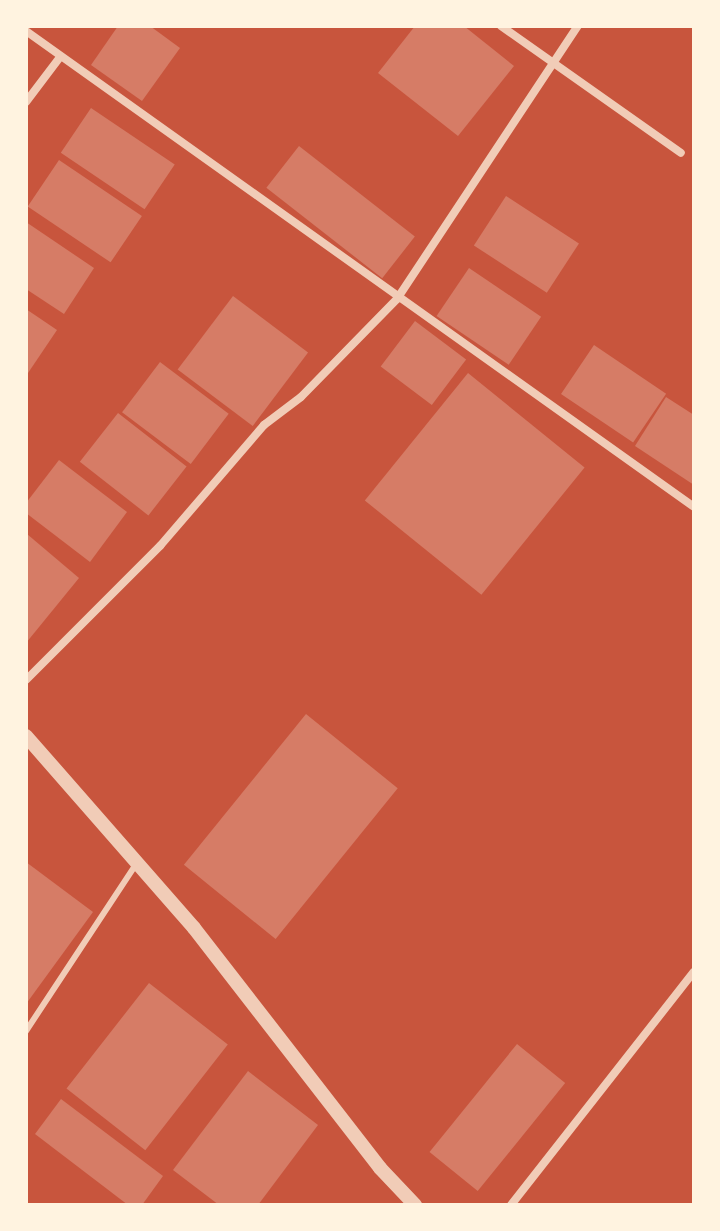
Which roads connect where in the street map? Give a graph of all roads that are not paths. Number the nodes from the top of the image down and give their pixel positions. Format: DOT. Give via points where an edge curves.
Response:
graph roads {
  1 [pos="501,26"];
  2 [pos="578,26"];
  3 [pos="26,31"];
  4 [pos="60,57"];
  5 [pos="550,64"];
  6 [pos="26,102"];
  7 [pos="681,153"];
  8 [pos="397,299"];
  9 [pos="694,507"];
  10 [pos="26,680"];
  11 [pos="26,736"];
  12 [pos="136,864"];
  13 [pos="694,972"];
  14 [pos="26,1031"];
  15 [pos="415,1205"];
  16 [pos="511,1205"];
  1 -- 5 [label="street"];
  2 -- 5 [label="street"];
  3 -- 4 [label="street"];
  4 -- 6 [label="street"];
  4 -- 8 [label="street"];
  5 -- 7 [label="street"];
  5 -- 8 [label="street"];
  8 -- 9 [label="street"];
  8 -- 10 [label="street" via="301,397 264,425 160,546"];
  11 -- 12 [label="street"];
  12 -- 14 [label="lane"];
  12 -- 15 [label="street" via="194,928 380,1168"];
  13 -- 16 [label="street"];
}
